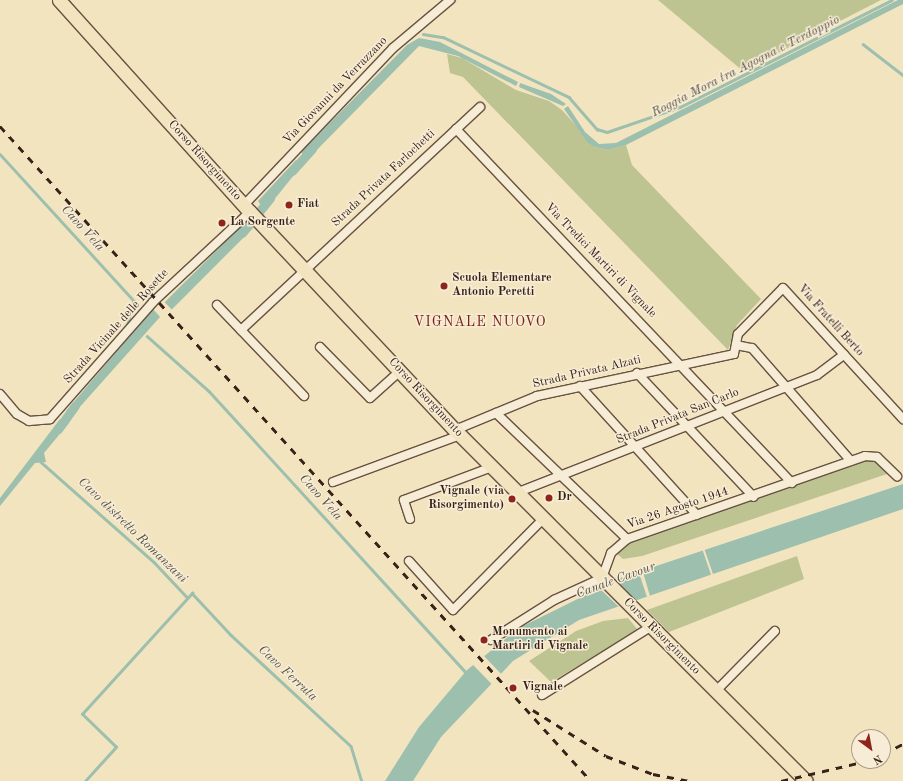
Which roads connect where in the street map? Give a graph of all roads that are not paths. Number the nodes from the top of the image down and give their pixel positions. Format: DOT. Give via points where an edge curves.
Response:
graph roads {
  1 [pos="60,0"];
  2 [pos="450,0"];
  3 [pos="480,107"];
  4 [pos="456,128"];
  5 [pos="247,208"];
  6 [pos="305,269"];
  7 [pos="216,305"];
  8 [pos="241,330"];
  9 [pos="736,345"];
  10 [pos="320,347"];
  11 [pos="844,355"];
  12 [pos="682,364"];
  13 [pos="400,371"];
  14 [pos="638,373"];
  15 [pos="580,386"];
  16 [pos="785,388"];
  17 [pos="0,394"];
  18 [pos="304,396"];
  19 [pos="726,411"];
  20 [pos="496,413"];
  21 [pos="903,419"];
  22 [pos="690,425"];
  23 [pos="458,433"];
  24 [pos="636,447"];
  25 [pos="851,461"];
  26 [pos="492,467"];
  27 [pos="563,475"];
  28 [pos="897,476"];
  29 [pos="333,482"];
  30 [pos="792,483"];
  31 [pos="516,493"];
  32 [pos="754,497"];
  33 [pos="697,515"];
  34 [pos="410,519"];
  35 [pos="542,519"];
  36 [pos="627,538"];
  37 [pos="409,561"];
  38 [pos="603,580"];
  39 [pos="652,626"];
  40 [pos="775,631"];
  41 [pos="491,640"];
  42 [pos="716,691"];
  43 [pos="542,695"];
  44 [pos="806,781"];
  1 -- 5 [label="main road, Corso Risorgimento"];
  2 -- 5 [label="street, Via Giovanni da Verrazzano" via="393,48"];
  3 -- 4 [label="street, Strada Privata Farlochetti"];
  4 -- 6 [label="street, Strada Privata Farlochetti"];
  4 -- 12 [label="street, Via Tredici Martiri di Vignale"];
  5 -- 6 [label="main road, Corso Risorgimento"];
  5 -- 17 [label="street, Strada Vicinale delle Rosette" via="156,299 50,419 29,422 17,414"];
  6 -- 8 [label="street, Strada Privata Farlochetti"];
  6 -- 13 [label="main road, Corso Risorgimento"];
  7 -- 8 [label="street"];
  8 -- 18 [label="street"];
  9 -- 11 [label="street, Via Fratelli Berto" via="738,334 783,288"];
  9 -- 12 [label="street, Via Fratelli Berto" via="734,354"];
  9 -- 16 [label="street" via="752,348"];
  10 -- 13 [label="street" via="370,398"];
  11 -- 16 [label="street, Strada Privata San Carlo" via="817,376"];
  11 -- 21 [label="street, Via Fratelli Berto"];
  12 -- 14 [label="street, Strada Privata Alzati"];
  12 -- 19 [label="street, Via Tredici Martiri di Vignale"];
  13 -- 23 [label="main road, Corso Risorgimento"];
  14 -- 15 [label="street, Strada Privata Alzati"];
  14 -- 22 [label="street"];
  15 -- 20 [label="street, Strada Privata Alzati" via="537,396"];
  15 -- 24 [label="street"];
  16 -- 19 [label="street, Strada Privata San Carlo"];
  16 -- 25 [label="street"];
  19 -- 22 [label="street, Strada Privata San Carlo"];
  19 -- 30 [label="street, Via Tredici Martiri di Vignale"];
  20 -- 23 [label="street, Strada Privata Alzati"];
  20 -- 27 [label="street"];
  22 -- 24 [label="street, Strada Privata San Carlo"];
  22 -- 32 [label="street"];
  23 -- 26 [label="main road, Corso Risorgimento"];
  23 -- 29 [label="street, Strada Privata Alzati"];
  24 -- 27 [label="street, Strada Privata San Carlo"];
  24 -- 33 [label="street"];
  25 -- 28 [label="street, Via 26 Agosto 1944" via="865,456 878,457"];
  25 -- 30 [label="street, Via 26 Agosto 1944"];
  26 -- 31 [label="main road, Corso Risorgimento"];
  26 -- 34 [label="street" via="404,500"];
  27 -- 31 [label="street, Strada Privata San Carlo"];
  27 -- 36 [label="street"];
  30 -- 32 [label="street, Via 26 Agosto 1944"];
  31 -- 35 [label="main road, Corso Risorgimento"];
  32 -- 33 [label="street, Via 26 Agosto 1944"];
  33 -- 36 [label="street, Via 26 Agosto 1944"];
  35 -- 37 [label="street" via="453,610"];
  35 -- 38 [label="main road, Corso Risorgimento"];
  36 -- 38 [label="street, Via 26 Agosto 1944" via="611,552"];
  38 -- 39 [label="main road, Corso Risorgimento"];
  38 -- 41 [label="street" via="554,600"];
  39 -- 42 [label="main road, Corso Risorgimento"];
  39 -- 43 [label="street"];
  40 -- 42 [label="street"];
  42 -- 44 [label="main road, Corso Risorgimento"];
}
